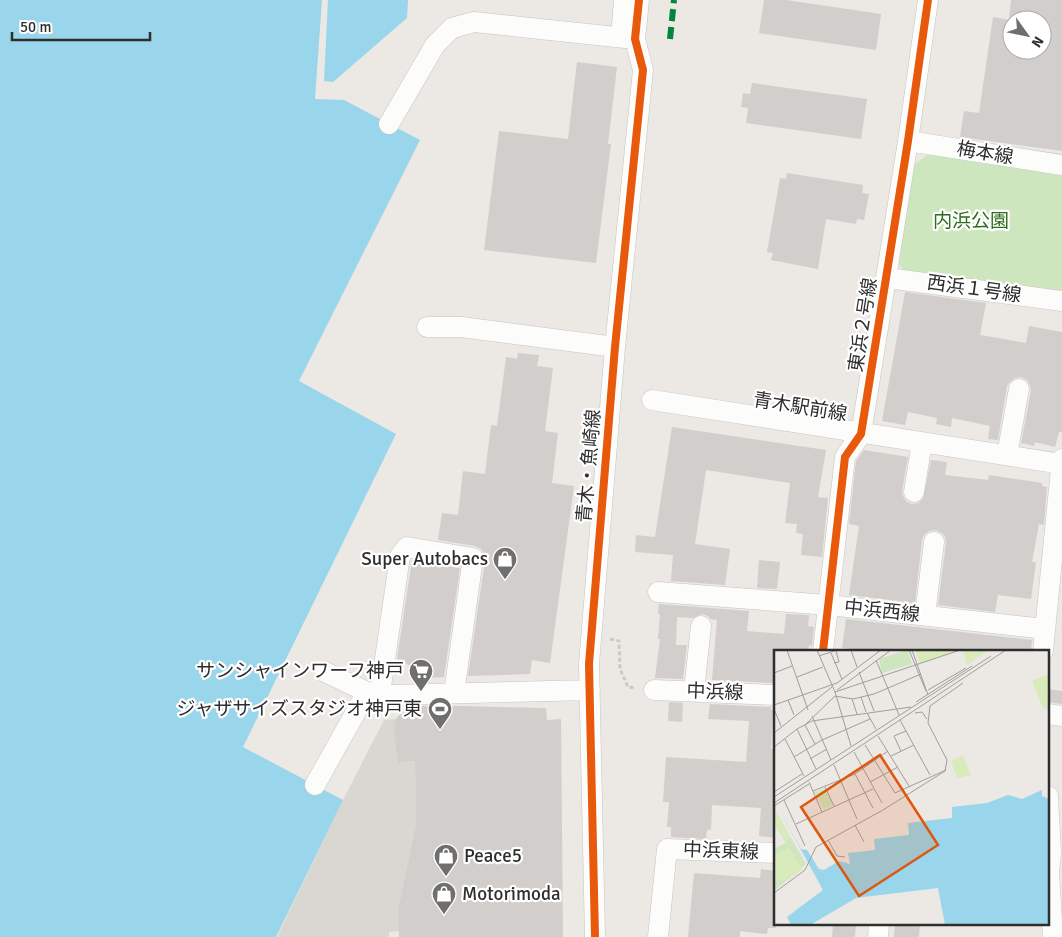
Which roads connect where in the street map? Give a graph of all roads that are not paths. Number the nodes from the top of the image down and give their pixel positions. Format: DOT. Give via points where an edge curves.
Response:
graph roads {
  1 [pos="624,0"];
  2 [pos="639,0"];
  3 [pos="928,0"];
  4 [pos="628,38"];
  5 [pos="389,124"];
  6 [pos="908,141"];
  7 [pos="1062,165"];
  8 [pos="887,278"];
  9 [pos="1062,301"];
  10 [pos="427,327"];
  11 [pos="615,347"];
  12 [pos="1019,389"];
  13 [pos="652,400"];
  14 [pos="862,434"];
  15 [pos="922,442"];
  16 [pos="1007,455"];
  17 [pos="1062,462"];
  18 [pos="914,492"];
  19 [pos="934,542"];
  20 [pos="658,592"];
  21 [pos="829,605"];
  22 [pos="924,616"];
  23 [pos="701,626"];
  24 [pos="1045,629"];
  25 [pos="823,650"];
  26 [pos="1043,650"];
  27 [pos="325,672"];
  28 [pos="590,690"];
  29 [pos="654,690"];
  30 [pos="694,691"];
  31 [pos="373,692"];
  32 [pos="454,693"];
  33 [pos="774,695"];
  34 [pos="315,785"];
  35 [pos="1050,822"];
  36 [pos="774,853"];
  37 [pos="1053,861"];
  38 [pos="1050,888"];
  39 [pos="879,924"];
  40 [pos="594,937"];
  41 [pos="658,937"];
  42 [pos="878,937"];
  43 [pos="1053,937"];
  1 -- 4 [label="street"];
  2 -- 4 [label="street, 青木・魚崎線"];
  3 -- 6 [label="street, 東浜２号線"];
  4 -- 5 [label="street" via="474,22 452,28 435,45"];
  4 -- 11 [label="street, 青木・魚崎線" via="643,70"];
  6 -- 7 [label="street, 梅本線"];
  6 -- 8 [label="street, 東浜２号線"];
  8 -- 9 [label="street, 西浜１号線"];
  8 -- 14 [label="street, 東浜２号線"];
  10 -- 11 [label="street" via="461,327"];
  11 -- 28 [label="street, 青木・魚崎線" via="589,664"];
  12 -- 16 [label="street"];
  13 -- 14 [label="street, 青木駅前線"];
  14 -- 15 [label="street, 青木駅前線"];
  14 -- 21 [label="street, 東浜２号線" via="845,457"];
  15 -- 16 [label="street, 青木駅前線"];
  15 -- 18 [label="street"];
  16 -- 17 [label="street, 青木駅前線"];
  17 -- 24 [label="street"];
  19 -- 22 [label="street"];
  20 -- 21 [label="street, 中浜西線"];
  21 -- 22 [label="street, 中浜西線"];
  21 -- 25 [label="street, 東浜２号線"];
  22 -- 24 [label="street, 中浜西線"];
  23 -- 30 [label="street"];
  24 -- 26 [label="street"];
  27 -- 31 [label="street"];
  28 -- 32 [label="street"];
  28 -- 40 [label="street, 青木・魚崎線"];
  29 -- 30 [label="street, 中浜線"];
  30 -- 33 [label="street, 中浜線"];
  31 -- 32 [label="street" via="391,695"];
  31 -- 32 [label="street" via="400,556 407,548 473,558"];
  31 -- 34 [label="street"];
  35 -- 37 [label="street"];
  36 -- 41 [label="street, 中浜東線" via="667,849"];
  38 -- 43 [label="street"];
  39 -- 42 [label="street"];
}
